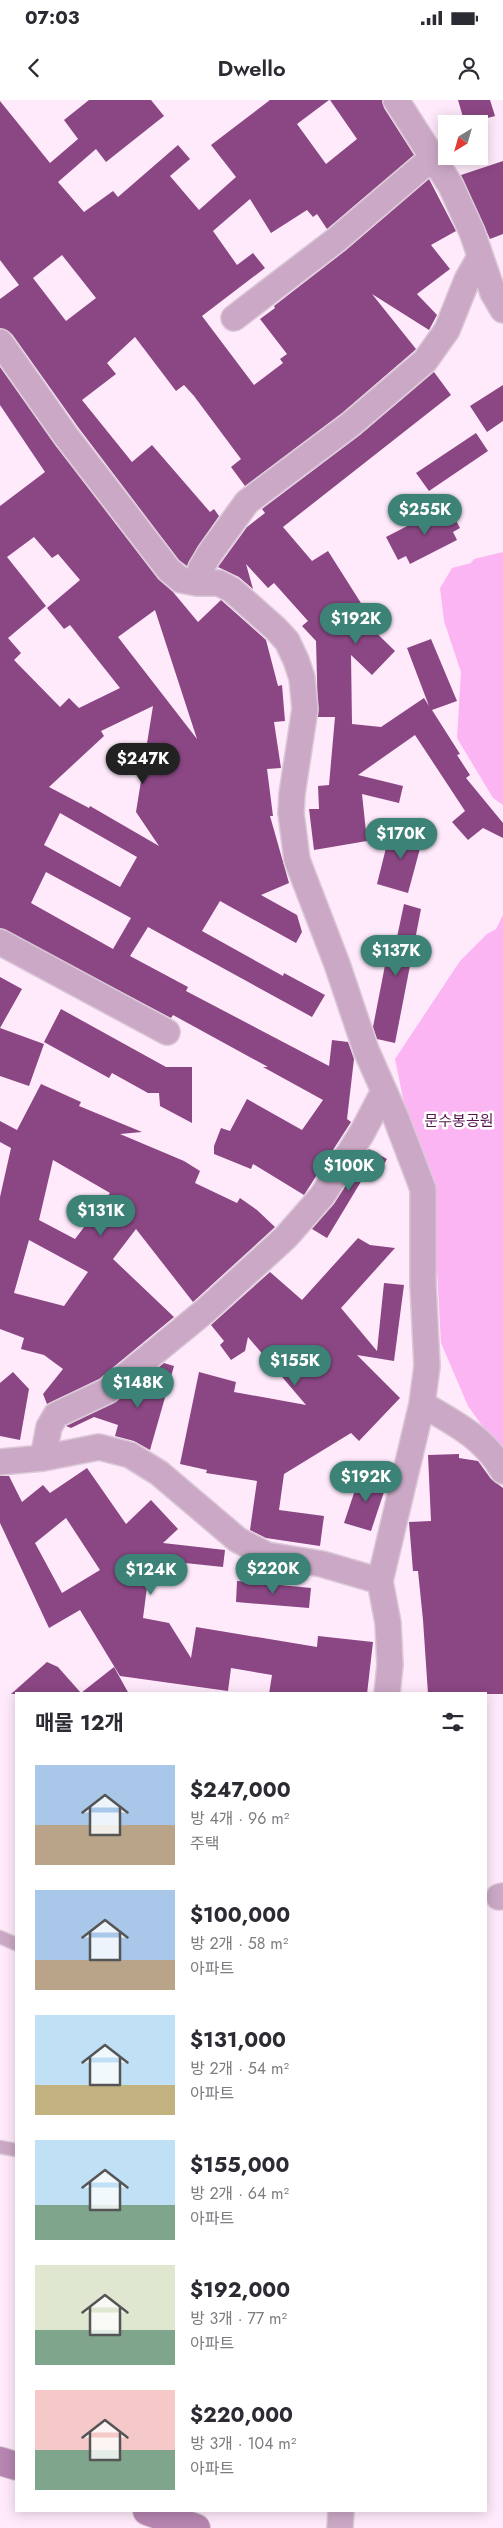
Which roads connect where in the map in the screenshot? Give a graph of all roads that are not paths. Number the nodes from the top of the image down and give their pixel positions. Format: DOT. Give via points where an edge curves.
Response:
graph roads {
  1 [pos="396,100"];
  2 [pos="432,158"];
  3 [pos="480,257"];
  4 [pos="503,310"];
  5 [pos="234,318"];
  6 [pos="0,342"];
  7 [pos="196,583"];
  8 [pos="0,942"];
  9 [pos="167,1032"];
  10 [pos="383,1093"];
  11 [pos="422,1404"];
  12 [pos="43,1458"];
  13 [pos="0,1462"];
  14 [pos="503,1471"];
  15 [pos="380,1581"];
  16 [pos="387,1692"];
  17 [pos="0,1937"];
  18 [pos="15,1944"];
  19 [pos="0,2147"];
  20 [pos="15,2150"];
  21 [pos="0,2461"];
  22 [pos="15,2466"];
  23 [pos="150,2512"];
  24 [pos="341,2512"];
  25 [pos="196,2528"];
  26 [pos="340,2528"];
  1 -- 2 [label="street"];
  2 -- 3 [label="street" via="451,186"];
  2 -- 5 [label="street" via="336,240"];
  3 -- 4 [label="street"];
  3 -- 7 [label="street" via="447,330 425,361 351,424 247,502 206,560"];
  6 -- 7 [label="street" via="66,436 169,570 181,580"];
  7 -- 10 [label="street" via="219,583 232,590 287,641 296,660 302,678 305,709 291,803 297,860"];
  8 -- 9 [label="street"];
  10 -- 11 [label="street" via="423,1190 423,1284 428,1366"];
  10 -- 12 [label="street" via="322,1196 286,1238 205,1312 107,1391 56,1415 48,1427"];
  11 -- 14 [label="street" via="465,1429 493,1454"];
  11 -- 15 [label="street"];
  12 -- 13 [label="street"];
  12 -- 15 [label="street" via="99,1447 130,1455 159,1473 238,1540 267,1555 322,1564"];
  15 -- 16 [label="street" via="388,1624"];
  17 -- 18 [label="lane"];
  19 -- 20 [label="lane"];
  21 -- 22 [label="main road"];
  23 -- 25 [label="main road"];
  24 -- 26 [label="street"];
}
